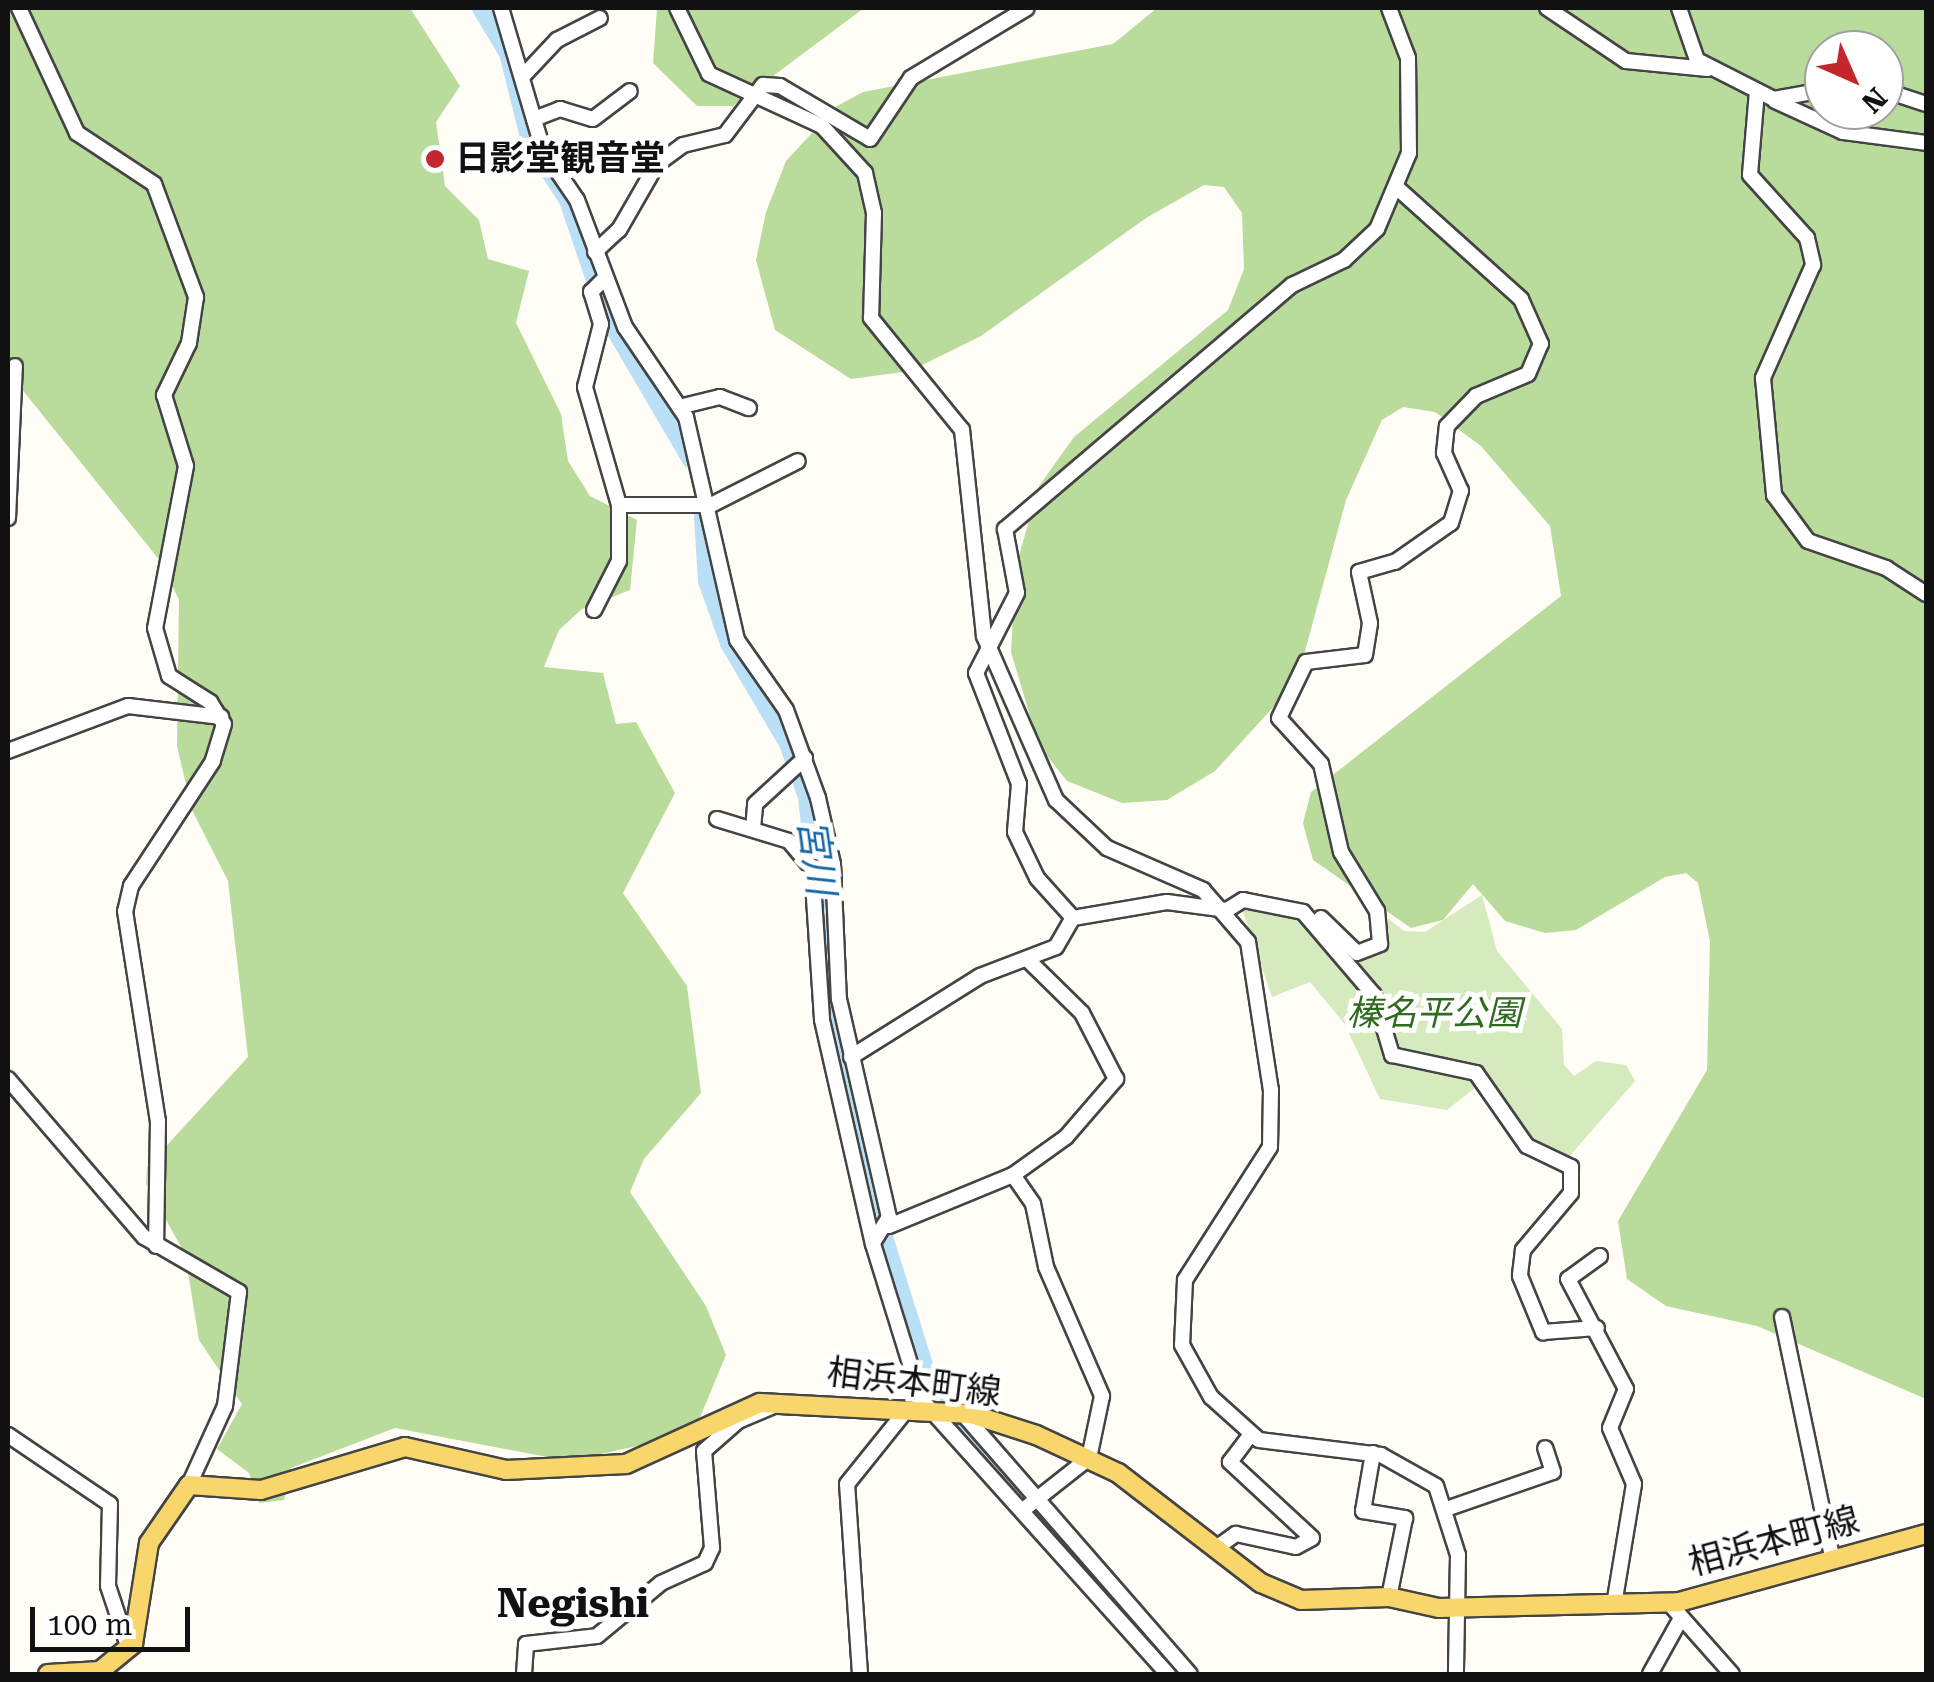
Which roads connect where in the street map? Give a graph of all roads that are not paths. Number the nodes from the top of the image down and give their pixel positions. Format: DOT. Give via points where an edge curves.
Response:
graph roads {
  1 [pos="19,8"];
  2 [pos="502,8"];
  3 [pos="677,8"];
  4 [pos="1026,8"];
  5 [pos="1389,8"];
  6 [pos="1546,8"];
  7 [pos="1679,8"];
  8 [pos="600,18"];
  9 [pos="1718,70"];
  10 [pos="524,74"];
  11 [pos="630,90"];
  12 [pos="1757,91"];
  13 [pos="1804,94"];
  14 [pos="1774,99"];
  15 [pos="753,100"];
  16 [pos="534,119"];
  17 [pos="1926,143"];
  18 [pos="1396,187"];
  19 [pos="594,252"];
  20 [pos="600,283"];
  21 [pos="15,366"];
  22 [pos="679,407"];
  23 [pos="749,408"];
  24 [pos="798,461"];
  25 [pos="705,504"];
  26 [pos="619,505"];
  27 [pos="8,518"];
  28 [pos="1926,594"];
  29 [pos="594,610"];
  30 [pos="988,649"];
  31 [pos="222,718"];
  32 [pos="8,751"];
  33 [pos="798,761"];
  34 [pos="717,819"];
  35 [pos="753,829"];
  36 [pos="822,866"];
  37 [pos="1227,910"];
  38 [pos="1073,918"];
  39 [pos="1309,918"];
  40 [pos="1029,961"];
  41 [pos="846,1068"];
  42 [pos="8,1079"];
  43 [pos="1013,1175"];
  44 [pos="882,1234"];
  45 [pos="156,1246"];
  46 [pos="1600,1256"];
  47 [pos="1782,1317"];
  48 [pos="1597,1328"];
  49 [pos="778,1402"];
  50 [pos="908,1408"];
  51 [pos="947,1412"];
  52 [pos="8,1435"];
  53 [pos="1250,1435"];
  54 [pos="1546,1448"];
  55 [pos="1374,1453"];
  56 [pos="1089,1458"];
  57 [pos="188,1484"];
  58 [pos="1029,1505"];
  59 [pos="1449,1508"];
  60 [pos="1926,1534"];
  61 [pos="1215,1549"];
  62 [pos="1833,1561"];
  63 [pos="1388,1597"];
  64 [pos="1615,1600"];
  65 [pos="1668,1602"];
  66 [pos="1457,1607"];
  67 [pos="1680,1618"];
  68 [pos="130,1649"];
  69 [pos="48,1674"];
  70 [pos="88,1674"];
  71 [pos="524,1674"];
  72 [pos="860,1674"];
  73 [pos="1168,1674"];
  74 [pos="1190,1674"];
  75 [pos="1456,1674"];
  76 [pos="1650,1674"];
  77 [pos="1732,1674"];
  1 -- 31 [label="street" via="77,132 154,184 187,255 196,318 164,396 186,466 156,628 169,676"];
  2 -- 10 [label="street"];
  3 -- 15 [label="street" via="709,74"];
  4 -- 15 [label="street" via="911,78 870,140 780,86 763,85"];
  5 -- 18 [label="street" via="1408,58 1408,153"];
  6 -- 9 [label="street" via="1626,61"];
  7 -- 9 [label="street" via="1688,51"];
  8 -- 10 [label="street" via="557,40"];
  9 -- 12 [label="street"];
  10 -- 16 [label="street"];
  11 -- 16 [label="street" via="593,119 560,109"];
  12 -- 14 [label="street"];
  12 -- 28 [label="street" via="1750,175 1807,238 1813,265 1763,378 1774,495 1808,542 1886,568"];
  13 -- 14 [label="street"];
  14 -- 17 [label="street" via="1843,132"];
  15 -- 19 [label="street" via="725,135 683,145 657,164 620,230"];
  15 -- 30 [label="street" via="822,126 865,173 874,212 871,318 891,350 943,396 966,440"];
  16 -- 19 [label="street"];
  18 -- 30 [label="street" via="1369,242 1292,286 1004,529 1017,593"];
  18 -- 39 [label="street" via="1521,299 1541,344 1528,374 1476,396 1447,426 1444,453 1461,491 1451,523 1396,562 1359,572 1370,623 1365,655 1306,662 1279,718 1318,756 1341,852 1383,938 1376,950 1357,953"];
  19 -- 20 [label="street"];
  20 -- 22 [label="street"];
  20 -- 26 [label="street" via="601,324 586,400"];
  21 -- 27 [label="street"];
  22 -- 23 [label="street" via="720,397"];
  22 -- 25 [label="street"];
  24 -- 25 [label="street"];
  25 -- 26 [label="street"];
  25 -- 33 [label="street" via="738,640 786,710"];
  26 -- 29 [label="street" via="616,575"];
  30 -- 37 [label="street" via="1043,776 1078,825"];
  30 -- 38 [label="street" via="976,673 1018,784 1016,832 1038,878"];
  31 -- 32 [label="street" via="128,706"];
  31 -- 45 [label="street" via="212,761 131,886 125,912 158,1122"];
  33 -- 35 [label="street" via="756,804"];
  33 -- 36 [label="street"];
  34 -- 35 [label="street"];
  35 -- 36 [label="street" via="801,849"];
  36 -- 41 [label="street"];
  36 -- 41 [label="street" via="815,973"];
  37 -- 38 [label="street" via="1167,902"];
  37 -- 39 [label="street" via="1243,900"];
  37 -- 53 [label="street" via="1256,970 1272,1134 1254,1184 1192,1266 1178,1319 1200,1383"];
  38 -- 40 [label="street" via="1056,947"];
  39 -- 48 [label="street" via="1374,995 1392,1056 1476,1073 1527,1146 1571,1167 1571,1194 1523,1250 1520,1276 1547,1335"];
  40 -- 41 [label="street" via="980,976"];
  40 -- 43 [label="street" via="1082,1013 1116,1079 1066,1137"];
  41 -- 44 [label="street"];
  42 -- 45 [label="street"];
  43 -- 44 [label="street"];
  43 -- 56 [label="street" via="1099,1374"];
  44 -- 51 [label="street" via="914,1384"];
  45 -- 57 [label="street" via="242,1298 225,1406"];
  46 -- 48 [label="street" via="1568,1279"];
  47 -- 62 [label="street"];
  48 -- 64 [label="street" via="1622,1370 1626,1399 1610,1428 1634,1484"];
  49 -- 50 [label="main road, 相浜本町線"];
  49 -- 57 [label="main road, 相浜本町線" via="740,1408 626,1464 506,1470 405,1447 261,1490"];
  49 -- 71 [label="street" via="704,1450 712,1548 705,1563 661,1583 597,1636 526,1644"];
  50 -- 51 [label="main road, 相浜本町線"];
  50 -- 72 [label="street" via="847,1484"];
  51 -- 56 [label="main road, 相浜本町線"];
  51 -- 58 [label="street"];
  51 -- 58 [label="street"];
  52 -- 68 [label="street" via="110,1504 108,1586"];
  53 -- 55 [label="street" via="1294,1449"];
  53 -- 61 [label="street" via="1230,1462 1312,1538 1296,1547 1236,1534"];
  54 -- 59 [label="street" via="1554,1472"];
  55 -- 59 [label="street" via="1414,1466"];
  55 -- 63 [label="street" via="1362,1511 1405,1518"];
  56 -- 58 [label="street"];
  56 -- 61 [label="main road, 相浜本町線"];
  57 -- 68 [label="main road" via="149,1543"];
  58 -- 73 [label="street"];
  58 -- 74 [label="street"];
  59 -- 66 [label="street"];
  60 -- 62 [label="main road, 相浜本町線"];
  61 -- 63 [label="main road, 相浜本町線" via="1291,1598"];
  62 -- 65 [label="main road, 相浜本町線"];
  63 -- 66 [label="main road, 相浜本町線"];
  64 -- 65 [label="main road, 相浜本町線"];
  64 -- 66 [label="main road, 相浜本町線"];
  65 -- 67 [label="street"];
  66 -- 75 [label="street"];
  67 -- 76 [label="street"];
  67 -- 77 [label="street"];
  68 -- 70 [label="main road"];
  69 -- 70 [label="main road"];
}
